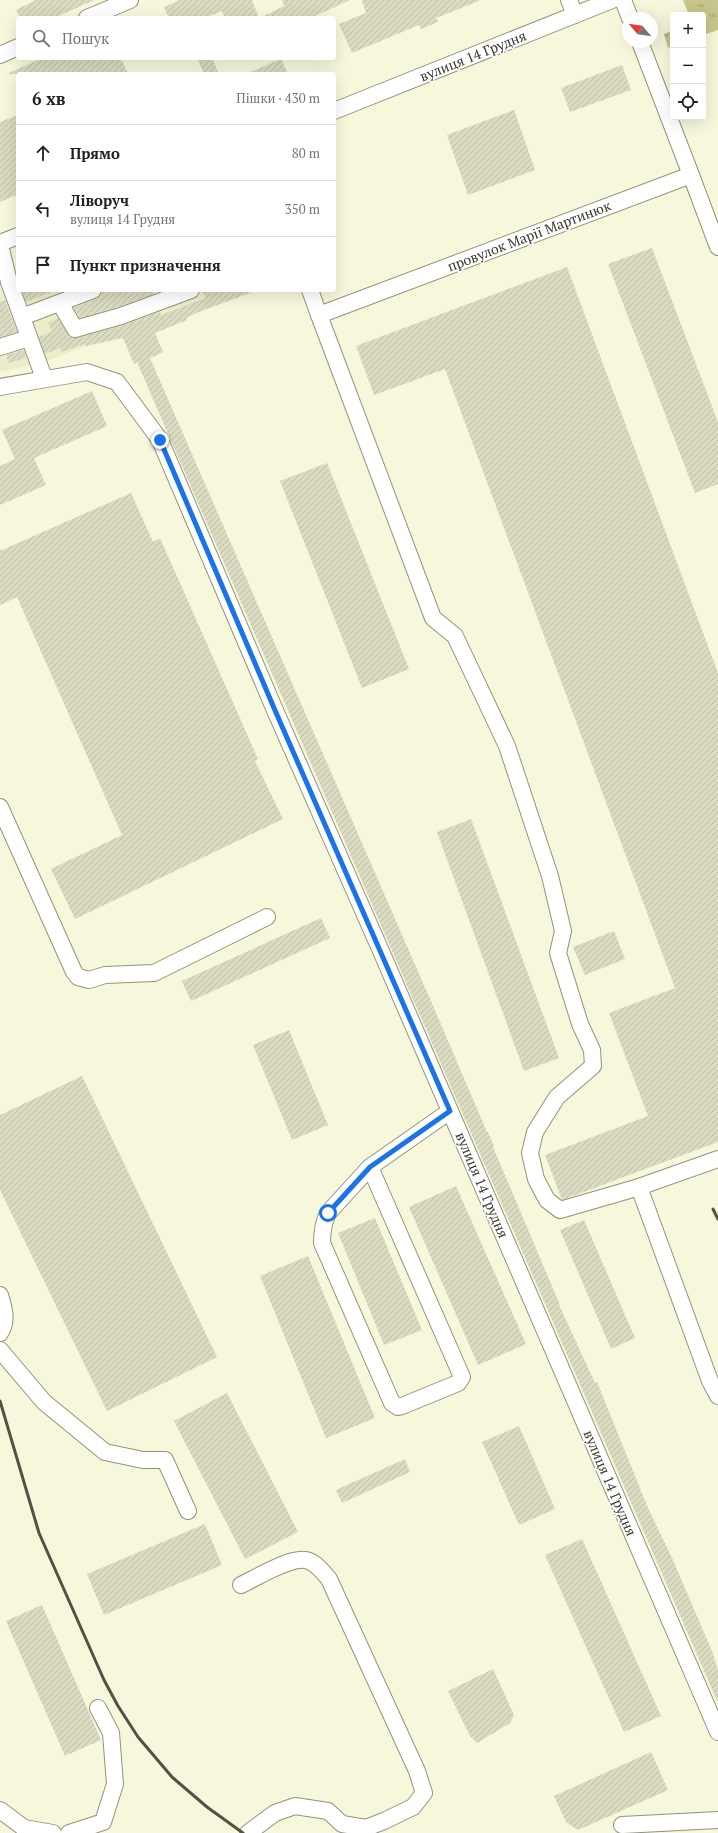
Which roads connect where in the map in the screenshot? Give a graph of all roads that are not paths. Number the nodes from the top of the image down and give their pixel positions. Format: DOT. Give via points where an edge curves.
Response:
graph roads {
  1 [pos="130,0"];
  2 [pos="569,0"];
  3 [pos="612,0"];
  4 [pos="623,0"];
  5 [pos="628,12"];
  6 [pos="575,15"];
  7 [pos="92,16"];
  8 [pos="16,48"];
  9 [pos="642,48"];
  10 [pos="0,55"];
  11 [pos="336,110"];
  12 [pos="691,175"];
  13 [pos="16,237"];
  14 [pos="0,244"];
  15 [pos="718,247"];
  16 [pos="88,292"];
  17 [pos="186,292"];
  18 [pos="311,292"];
  19 [pos="6,293"];
  20 [pos="60,303"];
  21 [pos="319,315"];
  22 [pos="22,317"];
  23 [pos="30,338"];
  24 [pos="0,347"];
  25 [pos="44,378"];
  26 [pos="0,387"];
  27 [pos="0,807"];
  28 [pos="267,917"];
  29 [pos="450,1111"];
  30 [pos="718,1159"];
  31 [pos="370,1167"];
  32 [pos="639,1187"];
  33 [pos="0,1295"];
  34 [pos="0,1333"];
  35 [pos="0,1350"];
  36 [pos="718,1396"];
  37 [pos="188,1511"];
  38 [pos="241,1585"];
  39 [pos="98,1708"];
  40 [pos="718,1731"];
  41 [pos="0,1810"];
  42 [pos="718,1820"];
  43 [pos="622,1825"];
  44 [pos="53,1833"];
  45 [pos="70,1833"];
  46 [pos="248,1833"];
  1 -- 7 [label="street"];
  2 -- 6 [label="street"];
  3 -- 6 [label="street, вулиця 14 Грудня"];
  4 -- 5 [label="street"];
  6 -- 11 [label="street, вулиця 14 Грудня"];
  8 -- 10 [label="street"];
  9 -- 12 [label="street"];
  12 -- 15 [label="street"];
  12 -- 21 [label="street, провулок Марії Мартинюк"];
  13 -- 14 [label="street"];
  14 -- 19 [label="street"];
  16 -- 20 [label="street"];
  17 -- 20 [label="street" via="121,316 75,329"];
  18 -- 21 [label="street"];
  19 -- 22 [label="street"];
  20 -- 22 [label="street"];
  21 -- 32 [label="street" via="433,618 455,636 507,746 550,876 564,931 558,954 580,1024 592,1050 593,1066 557,1097 535,1132 530,1153 536,1179 547,1200 560,1210"];
  22 -- 23 [label="street"];
  23 -- 24 [label="street"];
  23 -- 25 [label="street"];
  25 -- 26 [label="street, вулиця 14 Грудня"];
  25 -- 29 [label="street, вулиця 14 Грудня" via="87,372 117,382 160,440"];
  27 -- 28 [label="street" via="78,977 89,980 106,975 154,973"];
  29 -- 31 [label="street"];
  29 -- 40 [label="street, вулиця 14 Грудня"];
  30 -- 32 [label="street"];
  31 -- 31 [label="street" via="328,1213 324,1221 322,1242 392,1403 398,1407 458,1384 462,1377"];
  32 -- 36 [label="street" via="710,1381"];
  33 -- 34 [label="street" via="5,1312"];
  35 -- 37 [label="street" via="44,1402 105,1452 143,1460 165,1460"];
  38 -- 46 [label="street" via="288,1563 305,1560 318,1566 329,1579 417,1771 424,1793 413,1807 366,1828 342,1824 328,1811 295,1806 275,1813"];
  39 -- 45 [label="street" via="111,1733 115,1784 103,1822"];
  41 -- 44 [label="street" via="24,1828"];
  42 -- 43 [label="street"];
}
